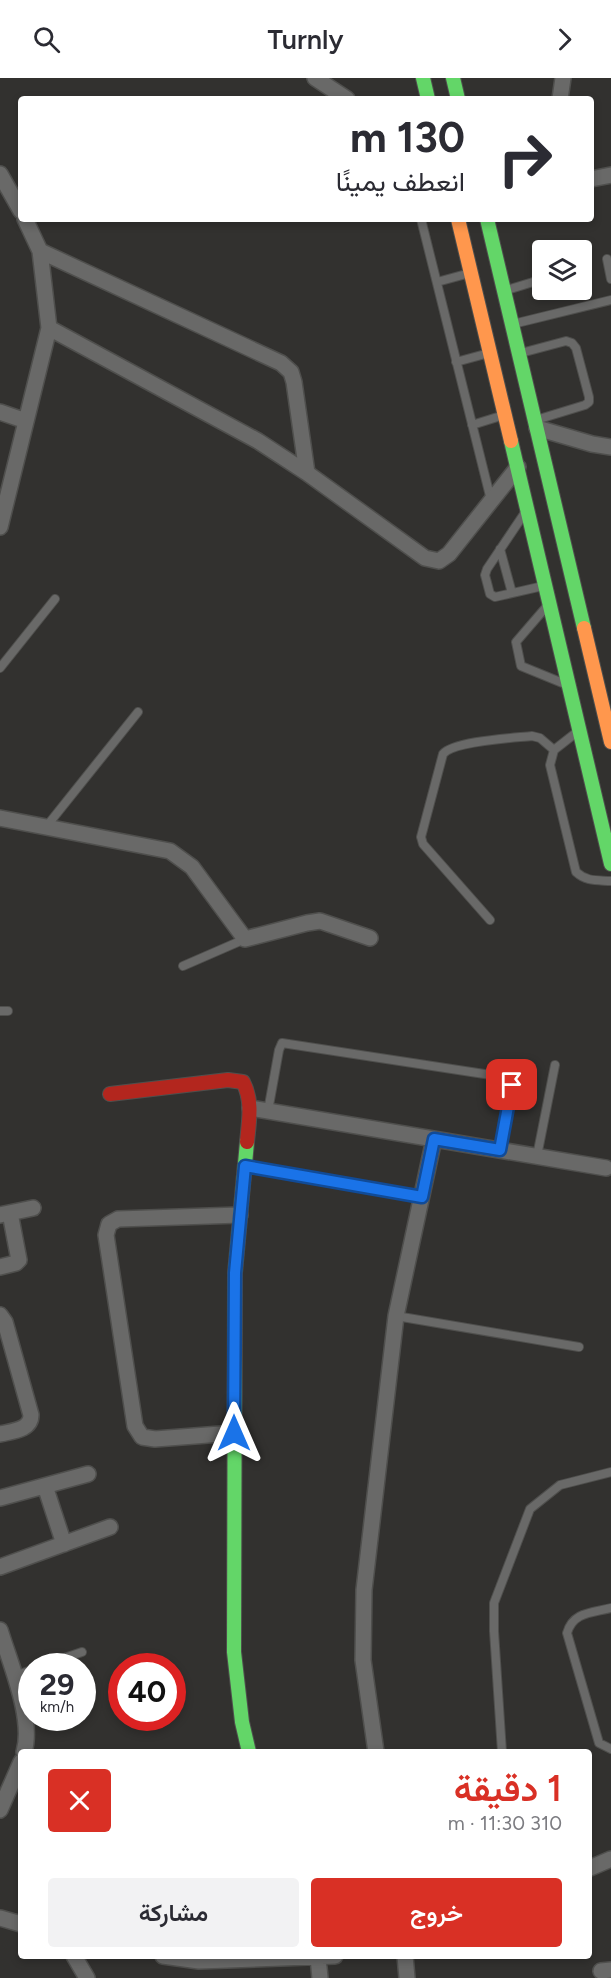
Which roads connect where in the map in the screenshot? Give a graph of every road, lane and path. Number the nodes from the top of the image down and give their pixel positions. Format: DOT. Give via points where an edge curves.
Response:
graph roads {
  1 [pos="315,78"];
  2 [pos="423,78"];
  3 [pos="453,78"];
  4 [pos="563,78"];
  5 [pos="342,96"];
  6 [pos="427,96"];
  7 [pos="457,96"];
  8 [pos="560,96"];
  9 [pos="0,174"];
  10 [pos="611,175"];
  11 [pos="594,178"];
  12 [pos="18,206"];
  13 [pos="26,222"];
  14 [pos="422,222"];
  15 [pos="459,222"];
  16 [pos="488,222"];
  17 [pos="40,251"];
  18 [pos="607,259"];
  19 [pos="471,272"];
  20 [pos="611,279"];
  21 [pos="437,282"];
  22 [pos="532,282"];
  23 [pos="505,291"];
  24 [pos="611,300"];
  25 [pos="513,324"];
  26 [pos="49,328"];
  27 [pos="490,353"];
  28 [pos="519,353"];
  29 [pos="456,362"];
  30 [pos="0,412"];
  31 [pos="505,415"];
  32 [pos="26,421"];
  33 [pos="536,424"];
  34 [pos="472,425"];
  35 [pos="611,447"];
  36 [pos="518,467"];
  37 [pos="307,473"];
  38 [pos="491,501"];
  39 [pos="528,508"];
  40 [pos="0,527"];
  41 [pos="500,549"];
  42 [pos="546,585"];
  43 [pos="512,593"];
  44 [pos="55,599"];
  45 [pos="550,603"];
  46 [pos="0,668"];
  47 [pos="570,686"];
  48 [pos="138,712"];
  49 [pos="580,730"];
  50 [pos="611,742"];
  51 [pos="554,750"];
  52 [pos="0,818"];
  53 [pos="46,827"];
  54 [pos="611,864"];
  55 [pos="611,881"];
  56 [pos="490,920"];
  57 [pos="370,938"];
  58 [pos="245,939"];
  59 [pos="183,966"];
  60 [pos="555,1065"];
  61 [pos="110,1094"];
  62 [pos="250,1108"];
  63 [pos="268,1112"];
  64 [pos="434,1139"];
  65 [pos="500,1150"];
  66 [pos="537,1156"];
  67 [pos="245,1166"];
  68 [pos="606,1168"];
  69 [pos="422,1197"];
  70 [pos="33,1208"];
  71 [pos="5,1214"];
  72 [pos="240,1215"];
  73 [pos="0,1267"];
  74 [pos="0,1315"];
  75 [pos="396,1316"];
  76 [pos="579,1347"];
  77 [pos="234,1433"];
  78 [pos="0,1434"];
  79 [pos="611,1472"];
  80 [pos="88,1474"];
  81 [pos="45,1486"];
  82 [pos="0,1498"];
  83 [pos="110,1527"];
  84 [pos="64,1544"];
  85 [pos="0,1567"];
  86 [pos="611,1608"];
  87 [pos="0,1630"];
  88 [pos="82,1652"];
  89 [pos="79,1653"];
  90 [pos="11,1680"];
  91 [pos="25,1749"];
  92 [pos="248,1749"];
  93 [pos="376,1749"];
  94 [pos="502,1749"];
  95 [pos="611,1749"];
  96 [pos="18,1769"];
  97 [pos="0,1810"];
  98 [pos="611,1859"];
  99 [pos="592,1867"];
  100 [pos="0,1918"];
  101 [pos="18,1923"];
  102 [pos="76,1959"];
  103 [pos="185,1959"];
  104 [pos="262,1959"];
  105 [pos="325,1959"];
  106 [pos="405,1959"];
  107 [pos="87,1978"];
  108 [pos="320,1978"];
  109 [pos="407,1978"];
  1 -- 5 [label="street"];
  2 -- 6 [label="street"];
  3 -- 7 [label="street"];
  4 -- 8 [label="street"];
  9 -- 12 [label="street"];
  10 -- 11 [label="street"];
  13 -- 17 [label="street"];
  14 -- 21 [label="lane"];
  15 -- 19 [label="street"];
  16 -- 23 [label="street"];
  17 -- 26 [label="street"];
  17 -- 37 [label="street" via="281,363 291,372 294,382"];
  18 -- 20 [label="lane"];
  19 -- 21 [label="lane"];
  19 -- 27 [label="street"];
  21 -- 29 [label="lane"];
  22 -- 23 [label="lane"];
  23 -- 25 [label="street"];
  24 -- 25 [label="lane"];
  25 -- 28 [label="street"];
  26 -- 32 [label="street"];
  26 -- 37 [label="street" via="258,441"];
  27 -- 29 [label="lane"];
  27 -- 31 [label="street"];
  28 -- 33 [label="street"];
  28 -- 33 [label="lane" via="566,341 572,343 589,397 585,405"];
  29 -- 34 [label="lane"];
  30 -- 32 [label="street"];
  31 -- 34 [label="lane"];
  31 -- 36 [label="street"];
  32 -- 40 [label="street"];
  33 -- 35 [label="street"];
  33 -- 50 [label="street"];
  34 -- 38 [label="lane"];
  36 -- 38 [label="street"];
  36 -- 39 [label="street"];
  37 -- 38 [label="street" via="425,558 439,561"];
  39 -- 41 [label="lane"];
  39 -- 42 [label="street"];
  41 -- 43 [label="lane"];
  41 -- 43 [label="lane" via="485,575 490,594 495,597"];
  42 -- 43 [label="lane"];
  42 -- 45 [label="street"];
  44 -- 46 [label="lane"];
  45 -- 47 [label="street"];
  45 -- 47 [label="lane" via="518,637 521,666"];
  47 -- 49 [label="street"];
  48 -- 53 [label="lane"];
  49 -- 51 [label="lane"];
  49 -- 54 [label="street"];
  51 -- 55 [label="lane" via="550,765 576,872 590,880"];
  51 -- 56 [label="lane" via="532,736 459,746 443,754 421,837"];
  52 -- 53 [label="street"];
  53 -- 58 [label="street" via="170,851 192,867"];
  57 -- 58 [label="street" via="320,921"];
  58 -- 59 [label="lane"];
  60 -- 66 [label="lane"];
  61 -- 62 [label="street" via="228,1080 243,1082"];
  62 -- 63 [label="street"];
  62 -- 67 [label="street"];
  63 -- 64 [label="street"];
  63 -- 65 [label="lane" via="282,1043 504,1077 512,1085"];
  64 -- 65 [label="street"];
  64 -- 69 [label="street"];
  65 -- 66 [label="street"];
  66 -- 68 [label="street"];
  67 -- 69 [label="lane"];
  67 -- 72 [label="street"];
  69 -- 75 [label="street"];
  70 -- 71 [label="street"];
  71 -- 73 [label="street" via="19,1260"];
  72 -- 77 [label="street" via="235,1273"];
  72 -- 77 [label="street" via="118,1219 109,1224 106,1235 135,1426 142,1437"];
  74 -- 78 [label="street" via="31,1415 27,1427"];
  75 -- 76 [label="lane"];
  75 -- 93 [label="street" via="364,1590 363,1660"];
  77 -- 92 [label="street" via="234,1653"];
  79 -- 94 [label="lane" via="560,1485 530,1509 494,1603"];
  80 -- 81 [label="street"];
  81 -- 82 [label="street"];
  81 -- 84 [label="street"];
  83 -- 84 [label="street"];
  84 -- 85 [label="street"];
  86 -- 95 [label="lane" via="579,1616 570,1622 567,1633 599,1743"];
  87 -- 90 [label="street"];
  88 -- 89 [label="lane"];
  90 -- 91 [label="street" via="25,1720"];
  96 -- 97 [label="street"];
  98 -- 99 [label="street"];
  100 -- 101 [label="street"];
  102 -- 107 [label="street"];
  103 -- 104 [label="street"];
  105 -- 108 [label="street"];
  106 -- 109 [label="street"];
}
